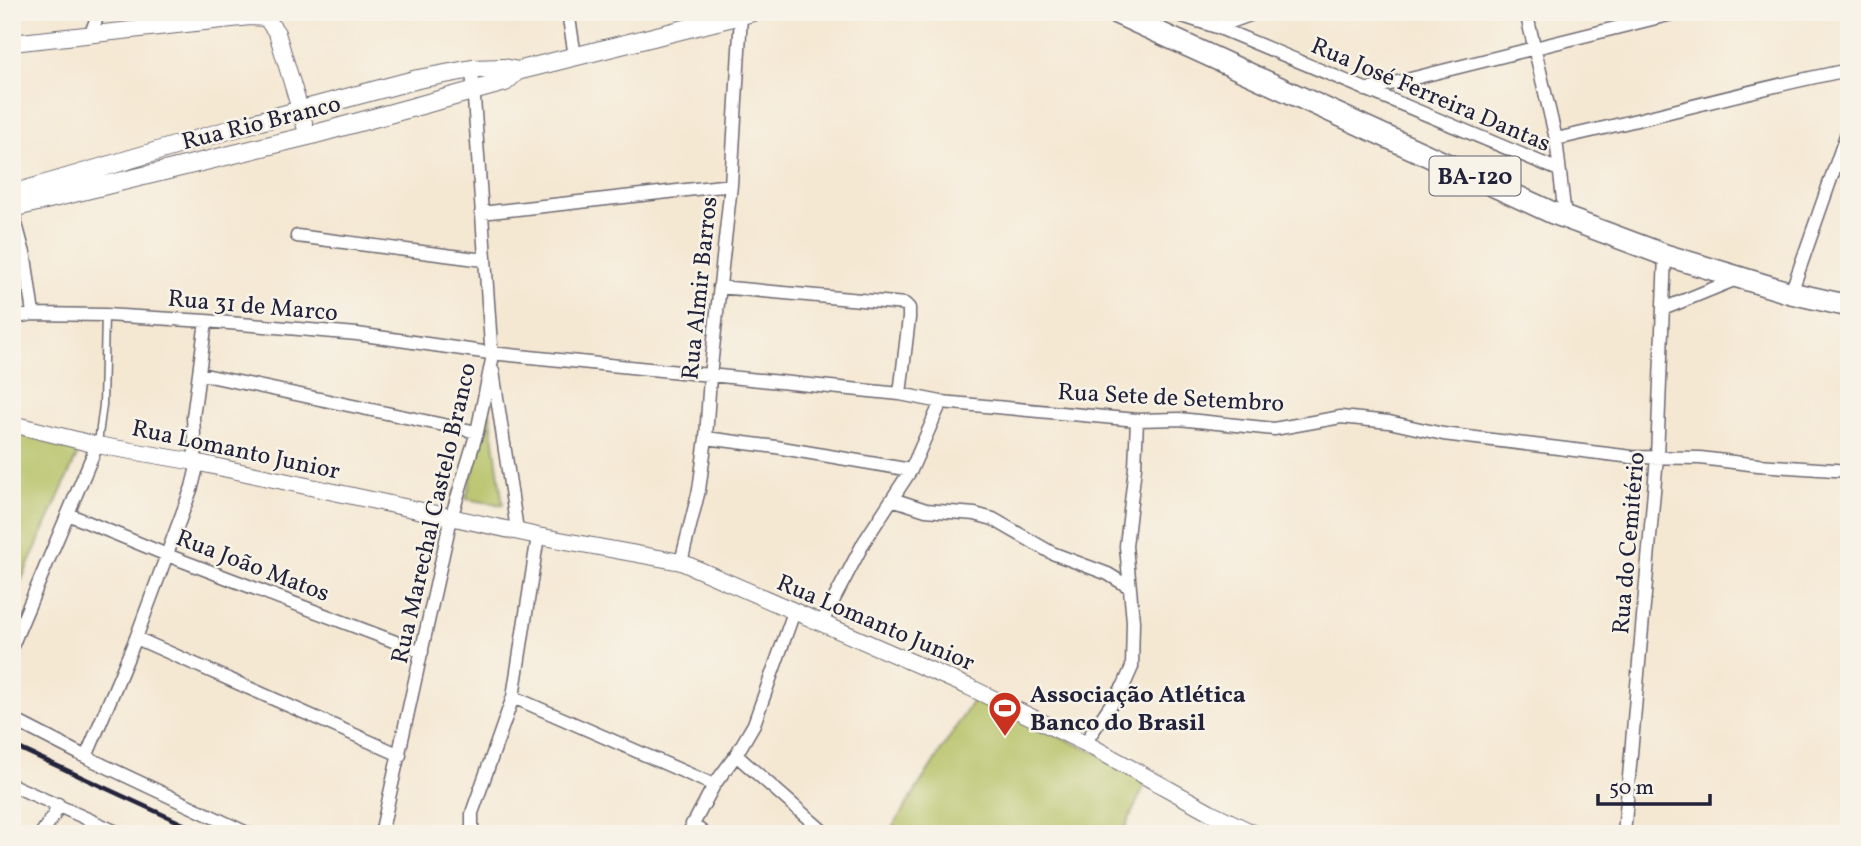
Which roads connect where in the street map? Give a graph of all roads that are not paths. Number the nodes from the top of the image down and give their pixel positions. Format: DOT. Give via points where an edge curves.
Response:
graph roads {
  1 [pos="99,12"];
  2 [pos="568,12"];
  3 [pos="1114,12"];
  4 [pos="1170,12"];
  5 [pos="1258,12"];
  6 [pos="1526,12"];
  7 [pos="1680,12"];
  8 [pos="747,14"];
  9 [pos="1217,27"];
  10 [pos="90,36"];
  11 [pos="12,43"];
  12 [pos="1534,49"];
  13 [pos="575,56"];
  14 [pos="472,69"];
  15 [pos="1849,70"];
  16 [pos="517,71"];
  17 [pos="1366,90"];
  18 [pos="473,92"];
  19 [pos="301,110"];
  20 [pos="1849,127"];
  21 [pos="308,136"];
  22 [pos="1556,139"];
  23 [pos="1559,170"];
  24 [pos="731,185"];
  25 [pos="12,194"];
  26 [pos="12,209"];
  27 [pos="481,213"];
  28 [pos="1565,218"];
  29 [pos="298,236"];
  30 [pos="1665,255"];
  31 [pos="484,260"];
  32 [pos="1740,278"];
  33 [pos="719,287"];
  34 [pos="1791,293"];
  35 [pos="1849,306"];
  36 [pos="1663,309"];
  37 [pos="33,314"];
  38 [pos="105,315"];
  39 [pos="12,318"];
  40 [pos="206,321"];
  41 [pos="491,356"];
  42 [pos="200,374"];
  43 [pos="710,376"];
  44 [pos="900,394"];
  45 [pos="941,402"];
  46 [pos="1137,420"];
  47 [pos="12,424"];
  48 [pos="477,432"];
  49 [pos="706,438"];
  50 [pos="97,445"];
  51 [pos="1657,457"];
  52 [pos="195,462"];
  53 [pos="911,470"];
  54 [pos="1849,471"];
  55 [pos="892,499"];
  56 [pos="70,515"];
  57 [pos="451,518"];
  58 [pos="517,530"];
  59 [pos="538,536"];
  60 [pos="167,555"];
  61 [pos="681,562"];
  62 [pos="1129,587"];
  63 [pos="12,609"];
  64 [pos="794,612"];
  65 [pos="26,615"];
  66 [pos="821,624"];
  67 [pos="136,638"];
  68 [pos="12,646"];
  69 [pos="422,652"];
  70 [pos="513,697"];
  71 [pos="12,719"];
  72 [pos="1085,743"];
  73 [pos="400,755"];
  74 [pos="736,755"];
  75 [pos="86,757"];
  76 [pos="12,785"];
  77 [pos="714,785"];
  78 [pos="58,804"];
  79 [pos="690,829"];
  80 [pos="41,834"];
  81 [pos="121,834"];
  82 [pos="249,834"];
  83 [pos="381,834"];
  84 [pos="472,834"];
  85 [pos="705,834"];
  86 [pos="826,834"];
  87 [pos="1255,834"];
  88 [pos="1624,834"];
  1 -- 10 [label="street"];
  2 -- 13 [label="street"];
  3 -- 28 [label="main road, BA-120 / BA-120"];
  4 -- 9 [label="street, Rua José Ferreira Dantas"];
  5 -- 9 [label="street"];
  6 -- 12 [label="street"];
  7 -- 12 [label="street"];
  8 -- 13 [label="main road, Rua Rio Branco"];
  8 -- 24 [label="street, Rua Almir Barros"];
  9 -- 17 [label="street, Rua José Ferreira Dantas"];
  10 -- 11 [label="street"];
  10 -- 19 [label="street" via="259,16 270,21 276,33"];
  12 -- 17 [label="street"];
  12 -- 22 [label="street"];
  13 -- 16 [label="main road, Rua Rio Branco"];
  14 -- 16 [label="main road, Rua Rio Branco"];
  14 -- 18 [label="street, Rua Marechal Castelo Branco"];
  14 -- 19 [label="main road, Rua Rio Branco"];
  15 -- 22 [label="street"];
  16 -- 18 [label="main road, Rua Rio Branco" via="505,82"];
  17 -- 23 [label="street, Rua José Ferreira Dantas"];
  18 -- 21 [label="main road, Rua Rio Branco"];
  18 -- 27 [label="street, Rua Marechal Castelo Branco"];
  19 -- 21 [label="street"];
  19 -- 25 [label="main road, Rua Rio Branco"];
  20 -- 34 [label="street"];
  21 -- 26 [label="main road, Rua Rio Branco"];
  22 -- 23 [label="street"];
  23 -- 28 [label="street"];
  24 -- 27 [label="street"];
  24 -- 33 [label="street, Rua Almir Barros"];
  26 -- 37 [label="street"];
  27 -- 31 [label="street, Rua Marechal Castelo Branco"];
  28 -- 30 [label="main road, BA-120 / BA-120"];
  29 -- 31 [label="street"];
  30 -- 32 [label="main road, BA-120 / BA-120"];
  30 -- 36 [label="street, Rua do Cemitério"];
  31 -- 41 [label="street, Rua Marechal Castelo Branco"];
  32 -- 34 [label="main road, BA-120 / BA-120"];
  32 -- 36 [label="street"];
  33 -- 43 [label="street, Rua Almir Barros"];
  33 -- 44 [label="street" via="905,304 909,317"];
  34 -- 35 [label="main road, BA-120 / BA-120"];
  36 -- 51 [label="street, Rua do Cemitério"];
  37 -- 38 [label="street, Rua 31 de Marco"];
  37 -- 39 [label="street, Rua 31 de Marco"];
  38 -- 40 [label="street, Rua 31 de Marco"];
  38 -- 50 [label="lane" via="103,405"];
  40 -- 41 [label="street, Rua 31 de Marco" via="357,334"];
  40 -- 42 [label="street"];
  41 -- 43 [label="street, Rua Sete de Setembro"];
  41 -- 48 [label="street, Rua Marechal Castelo Branco"];
  41 -- 58 [label="street"];
  42 -- 48 [label="street"];
  42 -- 52 [label="street" via="193,417"];
  43 -- 44 [label="street, Rua Sete de Setembro"];
  43 -- 49 [label="street, Rua Almir Barros"];
  44 -- 45 [label="street, Rua Sete de Setembro"];
  45 -- 46 [label="street, Rua Sete de Setembro"];
  45 -- 53 [label="street"];
  46 -- 51 [label="street, Rua Sete de Setembro" via="1180,419 1274,429 1341,417 1443,434"];
  46 -- 62 [label="street" via="1126,546"];
  47 -- 50 [label="street, Rua Lomanto Junior"];
  48 -- 57 [label="street, Rua Marechal Castelo Branco"];
  49 -- 53 [label="street"];
  49 -- 61 [label="street, Rua Almir Barros"];
  50 -- 52 [label="street, Rua Lomanto Junior"];
  50 -- 56 [label="street"];
  51 -- 54 [label="street, Rua Sete de Setembro"];
  51 -- 88 [label="street, Rua do Cemitério"];
  52 -- 57 [label="street, Rua Lomanto Junior"];
  52 -- 60 [label="street" via="192,487"];
  53 -- 55 [label="street"];
  55 -- 62 [label="street" via="926,510 993,519 1052,553"];
  55 -- 66 [label="street"];
  56 -- 60 [label="street, Rua João Matos"];
  56 -- 65 [label="street"];
  57 -- 58 [label="street, Rua Lomanto Junior"];
  57 -- 69 [label="street, Rua Marechal Castelo Branco"];
  58 -- 59 [label="street, Rua Lomanto Junior"];
  59 -- 61 [label="street, Rua Lomanto Junior"];
  59 -- 70 [label="street"];
  60 -- 67 [label="street"];
  60 -- 69 [label="street, Rua João Matos"];
  61 -- 64 [label="street, Rua Lomanto Junior"];
  62 -- 72 [label="street" via="1132,667"];
  63 -- 65 [label="street"];
  64 -- 66 [label="street, Rua Lomanto Junior"];
  64 -- 74 [label="street" via="754,724"];
  65 -- 68 [label="street"];
  66 -- 72 [label="street, Rua Lomanto Junior"];
  67 -- 73 [label="street"];
  67 -- 75 [label="street"];
  69 -- 73 [label="street, Rua Marechal Castelo Branco"];
  70 -- 77 [label="street"];
  70 -- 84 [label="street" via="472,813"];
  71 -- 75 [label="street"];
  72 -- 87 [label="street, Rua Lomanto Junior"];
  73 -- 83 [label="street, Rua Marechal Castelo Branco"];
  74 -- 77 [label="street"];
  74 -- 86 [label="street"];
  75 -- 82 [label="street"];
  76 -- 78 [label="street"];
  77 -- 79 [label="street"];
  78 -- 80 [label="street"];
  78 -- 81 [label="street"];
  79 -- 85 [label="street"];
}
